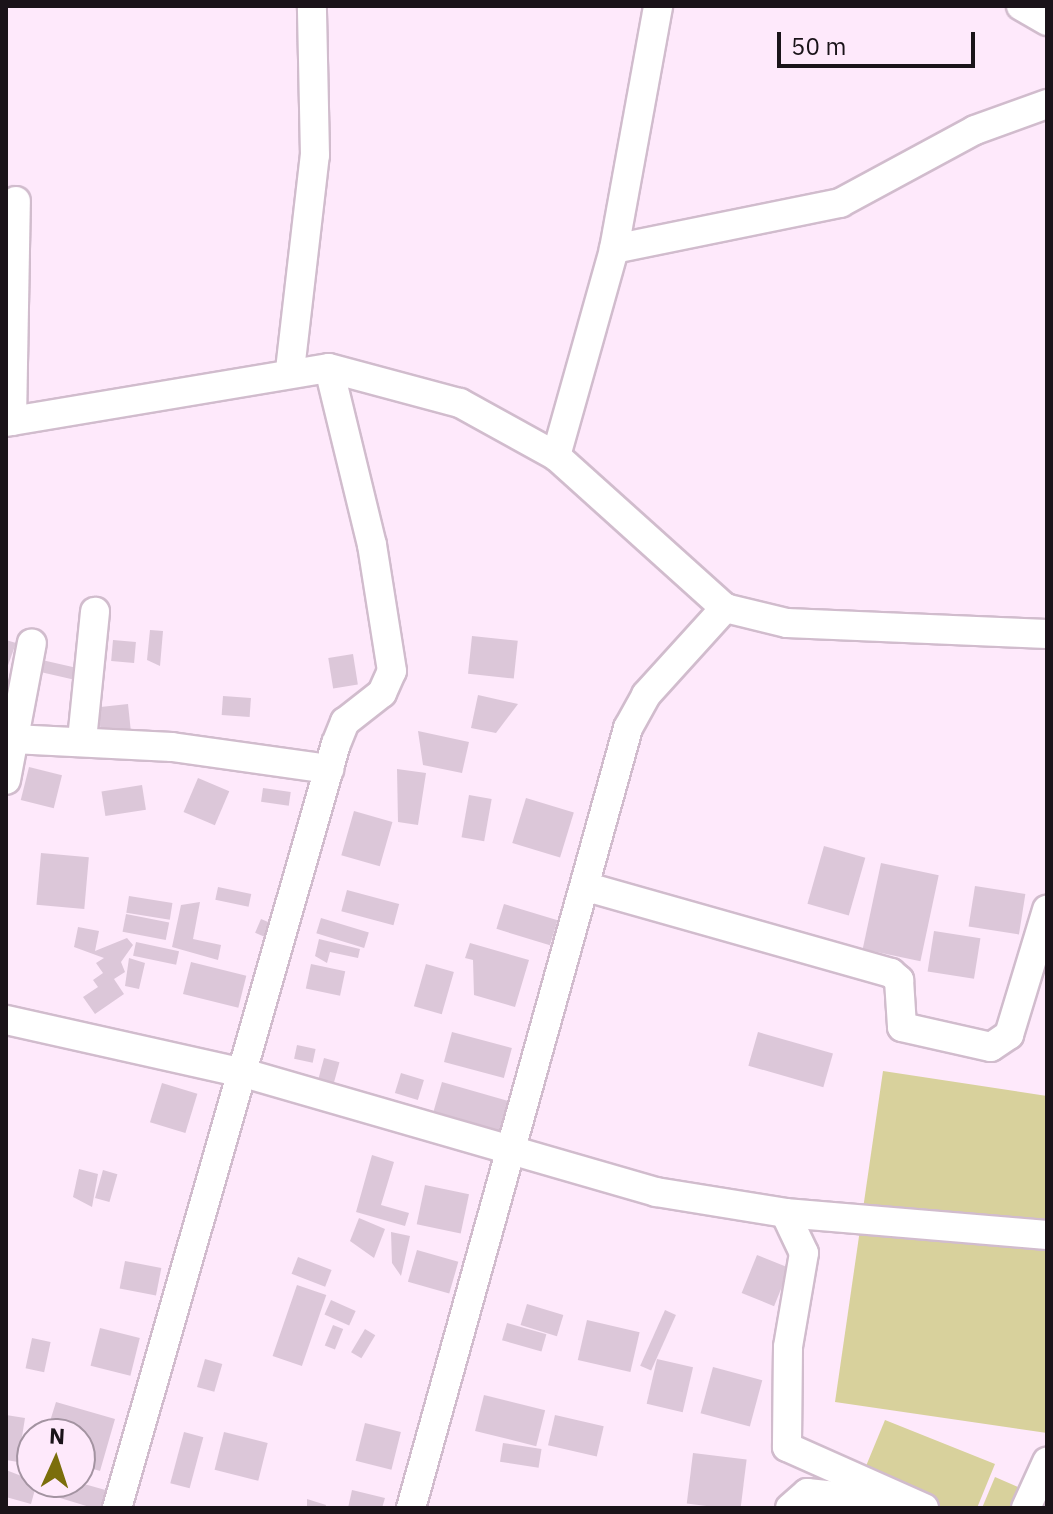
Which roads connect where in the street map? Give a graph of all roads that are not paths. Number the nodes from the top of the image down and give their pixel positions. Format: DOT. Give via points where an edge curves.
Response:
graph roads {
  1 [pos="312,6"];
  2 [pos="658,6"];
  3 [pos="1021,6"];
  4 [pos="1047,21"];
  5 [pos="1047,104"];
  6 [pos="16,201"];
  7 [pos="614,249"];
  8 [pos="329,368"];
  9 [pos="290,370"];
  10 [pos="9,422"];
  11 [pos="556,456"];
  12 [pos="725,608"];
  13 [pos="95,612"];
  14 [pos="1047,634"];
  15 [pos="32,643"];
  16 [pos="13,739"];
  17 [pos="82,740"];
  18 [pos="329,769"];
  19 [pos="6,780"];
  20 [pos="587,887"];
  21 [pos="1047,910"];
  22 [pos="6,1020"];
  23 [pos="244,1073"];
  24 [pos="513,1151"];
  25 [pos="785,1213"];
  26 [pos="1047,1235"];
  27 [pos="1047,1462"];
  28 [pos="922,1507"];
  29 [pos="117,1508"];
  30 [pos="411,1508"];
  31 [pos="790,1508"];
  32 [pos="1026,1508"];
  1 -- 9 [label="street" via="315,155"];
  2 -- 7 [label="street"];
  3 -- 4 [label="street"];
  5 -- 7 [label="street" via="975,130 840,203"];
  6 -- 10 [label="street"];
  7 -- 11 [label="street"];
  8 -- 9 [label="street"];
  8 -- 11 [label="street" via="460,403"];
  8 -- 18 [label="street" via="372,545 392,671 382,693 345,722"];
  9 -- 10 [label="street"];
  11 -- 12 [label="street"];
  12 -- 14 [label="street" via="787,623"];
  12 -- 20 [label="street" via="646,695 628,728"];
  13 -- 17 [label="street"];
  15 -- 16 [label="street"];
  16 -- 17 [label="street"];
  16 -- 19 [label="street"];
  17 -- 18 [label="street"];
  18 -- 23 [label="street"];
  20 -- 21 [label="street" via="891,973 899,980 902,1027 991,1047 1009,1035"];
  20 -- 24 [label="street"];
  22 -- 23 [label="street"];
  23 -- 24 [label="street"];
  23 -- 29 [label="street"];
  24 -- 25 [label="street" via="656,1192"];
  24 -- 30 [label="street"];
  25 -- 26 [label="street"];
  25 -- 28 [label="street" via="804,1253 788,1347 787,1447"];
  27 -- 32 [label="street"];
  28 -- 31 [label="street" via="825,1492 807,1493"];
}
